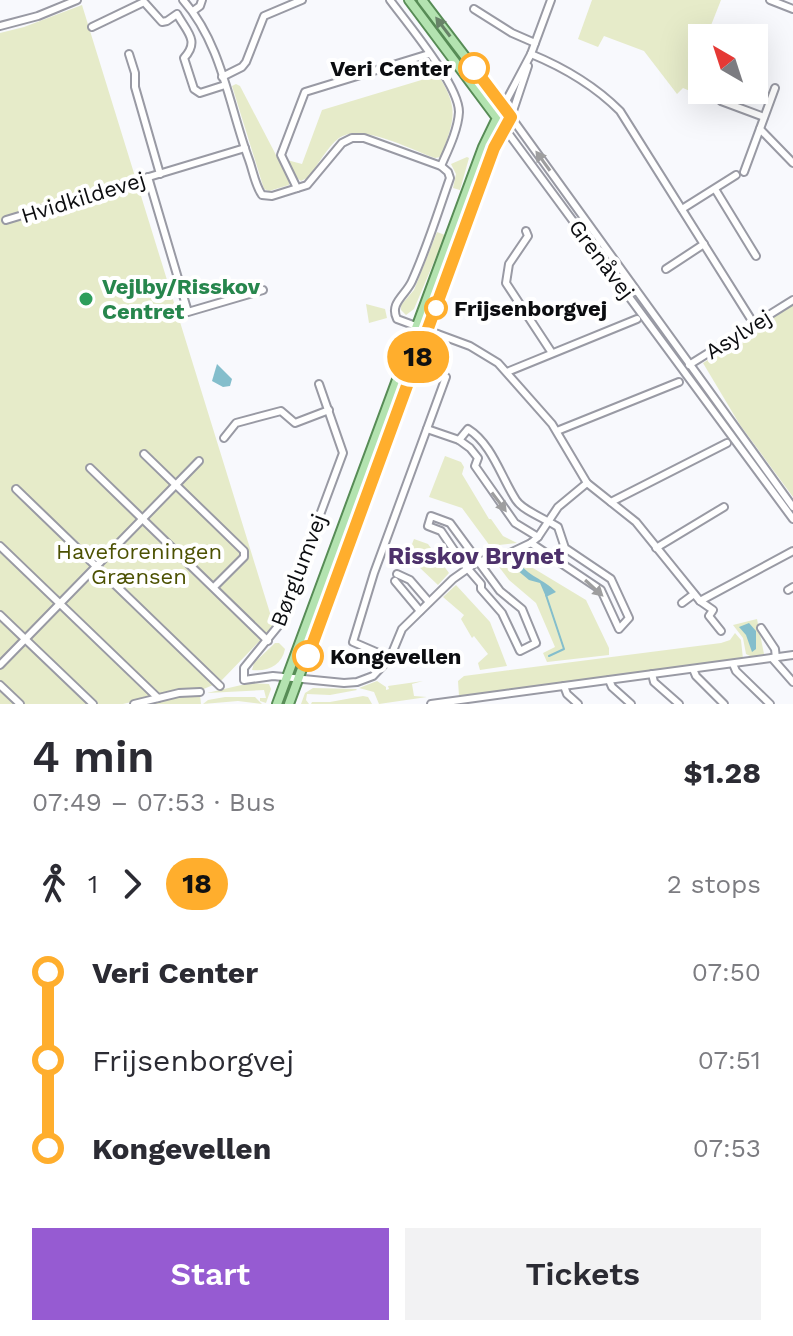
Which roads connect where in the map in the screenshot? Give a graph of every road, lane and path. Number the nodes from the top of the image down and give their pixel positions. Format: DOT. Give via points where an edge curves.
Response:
graph roads {
  1 [pos="77,0"];
  2 [pos="202,0"];
  3 [pos="302,0"];
  4 [pos="390,0"];
  5 [pos="409,0"];
  6 [pos="422,0"];
  7 [pos="551,0"];
  8 [pos="770,0"];
  9 [pos="784,2"];
  10 [pos="188,6"];
  11 [pos="474,9"];
  12 [pos="793,9"];
  13 [pos="177,14"];
  14 [pos="0,26"];
  15 [pos="92,27"];
  16 [pos="535,43"];
  17 [pos="129,54"];
  18 [pos="429,54"];
  19 [pos="531,54"];
  20 [pos="222,77"];
  21 [pos="225,85"];
  22 [pos="775,88"];
  23 [pos="729,104"];
  24 [pos="503,107"];
  25 [pos="511,117"];
  26 [pos="764,117"];
  27 [pos="497,118"];
  28 [pos="504,128"];
  29 [pos="760,129"];
  30 [pos="245,148"];
  31 [pos="793,163"];
  32 [pos="441,166"];
  33 [pos="744,172"];
  34 [pos="160,174"];
  35 [pos="736,175"];
  36 [pos="148,177"];
  37 [pos="297,188"];
  38 [pos="715,189"];
  39 [pos="682,209"];
  40 [pos="6,220"];
  41 [pos="526,231"];
  42 [pos="704,244"];
  43 [pos="756,256"];
  44 [pos="666,269"];
  45 [pos="263,290"];
  46 [pos="793,300"];
  47 [pos="637,319"];
  48 [pos="754,324"];
  49 [pos="417,327"];
  50 [pos="428,331"];
  51 [pos="552,353"];
  52 [pos="687,367"];
  53 [pos="507,372"];
  54 [pos="446,377"];
  55 [pos="679,382"];
  56 [pos="319,384"];
  57 [pos="329,410"];
  58 [pos="427,429"];
  59 [pos="557,431"];
  60 [pos="224,438"];
  61 [pos="459,440"];
  62 [pos="727,443"];
  63 [pos="490,453"];
  64 [pos="144,454"];
  65 [pos="478,458"];
  66 [pos="199,461"];
  67 [pos="90,468"];
  68 [pos="587,483"];
  69 [pos="175,485"];
  70 [pos="16,489"];
  71 [pos="611,502"];
  72 [pos="724,507"];
  73 [pos="793,507"];
  74 [pos="627,515"];
  75 [pos="143,519"];
  76 [pos="793,519"];
  77 [pos="548,520"];
  78 [pos="620,521"];
  79 [pos="538,537"];
  80 [pos="531,543"];
  81 [pos="0,546"];
  82 [pos="793,551"];
  83 [pos="658,553"];
  84 [pos="477,562"];
  85 [pos="97,567"];
  86 [pos="468,568"];
  87 [pos="678,574"];
  88 [pos="669,581"];
  89 [pos="214,587"];
  90 [pos="694,594"];
  91 [pos="700,601"];
  92 [pos="429,602"];
  93 [pos="682,603"];
  94 [pos="60,604"];
  95 [pos="420,611"];
  96 [pos="0,615"];
  97 [pos="761,628"];
  98 [pos="721,631"];
  99 [pos="25,639"];
  100 [pos="268,641"];
  101 [pos="793,655"];
  102 [pos="390,658"];
  103 [pos="774,658"];
  104 [pos="733,664"];
  105 [pos="0,665"];
  106 [pos="693,669"];
  107 [pos="652,674"];
  108 [pos="287,678"];
  109 [pos="299,679"];
  110 [pos="609,680"];
  111 [pos="793,682"];
  112 [pos="0,685"];
  113 [pos="220,686"];
  114 [pos="564,686"];
  115 [pos="200,692"];
  116 [pos="158,698"];
  117 [pos="460,702"];
  118 [pos="20,704"];
  119 [pos="93,704"];
  120 [pos="134,704"];
  121 [pos="277,704"];
  122 [pos="289,704"];
  123 [pos="431,704"];
  124 [pos="578,704"];
  125 [pos="631,704"];
  126 [pos="679,704"];
  127 [pos="724,704"];
  128 [pos="770,704"];
  1 -- 14 [label="street"];
  2 -- 10 [label="street" via="200,6"];
  3 -- 20 [label="street" via="264,16 246,62"];
  4 -- 18 [label="street"];
  5 -- 27 [label="main road, Grenåvej"];
  24 -- 6 [label="main road, Grenåvej, one-way"];
  7 -- 16 [label="street"];
  8 -- 9 [label="street"];
  9 -- 12 [label="street"];
  10 -- 13 [label="street"];
  10 -- 20 [label="street" via="208,36"];
  11 -- 16 [label="street"];
  13 -- 15 [label="street" via="162,22 144,2"];
  13 -- 21 [label="street" via="193,43 184,58 194,89 200,93"];
  16 -- 19 [label="street"];
  17 -- 34 [label="street, Hvidkildevej"];
  18 -- 32 [label="street" via="459,111"];
  18 -- 37 [label="street" via="305,92 281,155"];
  19 -- 24 [label="street"];
  19 -- 25 [label="street"];
  19 -- 39 [label="street" via="593,86 613,104"];
  20 -- 21 [label="street"];
  21 -- 30 [label="street"];
  22 -- 26 [label="street"];
  23 -- 26 [label="street"];
  24 -- 25 [label="main road, Grenåvej"];
  24 -- 27 [label="street"];
  25 -- 28 [label="main road"];
  52 -- 25 [label="street, Grenåvej, one-way"];
  26 -- 29 [label="street"];
  27 -- 28 [label="street, Grenåvej"];
  27 -- 49 [label="main road"];
  28 -- 50 [label="main road"];
  28 -- 52 [label="street, Grenåvej"];
  29 -- 31 [label="street"];
  29 -- 33 [label="street"];
  30 -- 34 [label="street, Hvidkildevej"];
  30 -- 37 [label="street" via="260,193 266,197"];
  32 -- 37 [label="street" via="352,138 338,146 313,180"];
  32 -- 49 [label="street" via="450,178 412,280 394,308 397,319"];
  34 -- 36 [label="street, Hvidkildevej"];
  35 -- 38 [label="street"];
  36 -- 40 [label="street, Hvidkildevej"];
  36 -- 45 [label="street" via="188,312"];
  38 -- 39 [label="street"];
  38 -- 43 [label="street"];
  39 -- 42 [label="street"];
  41 -- 51 [label="street" via="506,283"];
  42 -- 44 [label="street"];
  42 -- 48 [label="street"];
  46 -- 48 [label="street, Asylvej"];
  47 -- 51 [label="street"];
  48 -- 52 [label="street, Asylvej"];
  49 -- 50 [label="street"];
  49 -- 108 [label="main road"];
  50 -- 53 [label="street" via="481,351"];
  50 -- 109 [label="main road"];
  51 -- 53 [label="street"];
  52 -- 73 [label="street, Grenåvej"];
  52 -- 76 [label="street, Grenåvej"];
  53 -- 59 [label="street"];
  54 -- 58 [label="street"];
  55 -- 59 [label="street"];
  56 -- 57 [label="street, Børglumvej"];
  57 -- 60 [label="street" via="295,423 281,411 236,423"];
  57 -- 100 [label="street, Børglumvej" via="343,453 279,625"];
  58 -- 61 [label="street"];
  58 -- 102 [label="street" via="353,642"];
  59 -- 68 [label="street"];
  61 -- 63 [label="street" via="468,429"];
  61 -- 65 [label="street"];
  62 -- 71 [label="street"];
  63 -- 65 [label="street"];
  63 -- 77 [label="street" via="517,503"];
  64 -- 69 [label="street"];
  65 -- 79 [label="street, one-way" via="475,466 501,506 515,523"];
  66 -- 69 [label="street"];
  67 -- 75 [label="street"];
  68 -- 71 [label="street"];
  68 -- 77 [label="street"];
  69 -- 75 [label="street"];
  69 -- 89 [label="street" via="245,553"];
  70 -- 85 [label="street"];
  71 -- 74 [label="street"];
  72 -- 83 [label="street"];
  74 -- 78 [label="street"];
  74 -- 83 [label="street"];
  75 -- 85 [label="street"];
  75 -- 89 [label="street"];
  77 -- 79 [label="street"];
  80 -- 77 [label="street, one-way" via="601,590 619,629 629,618 611,579 565,548 558,527"];
  79 -- 80 [label="street"];
  80 -- 84 [label="street"];
  81 -- 94 [label="street"];
  82 -- 91 [label="street"];
  83 -- 87 [label="street"];
  84 -- 86 [label="street"];
  84 -- 86 [label="street" via="450,523 431,516 428,526 441,531"];
  84 -- 86 [label="street" via="525,613 536,643 520,651 502,613"];
  85 -- 94 [label="street"];
  85 -- 113 [label="street"];
  86 -- 92 [label="street"];
  87 -- 88 [label="street"];
  87 -- 90 [label="street"];
  89 -- 100 [label="street"];
  90 -- 91 [label="street"];
  90 -- 93 [label="street"];
  91 -- 98 [label="street" via="713,610 709,616"];
  92 -- 95 [label="street"];
  92 -- 95 [label="street" via="410,580 396,578"];
  94 -- 99 [label="street"];
  94 -- 116 [label="street"];
  95 -- 102 [label="street" via="402,629"];
  96 -- 99 [label="street"];
  97 -- 103 [label="street" via="775,649"];
  99 -- 105 [label="street"];
  99 -- 119 [label="street"];
  100 -- 108 [label="street, Børglumvej" via="246,665 244,680"];
  101 -- 103 [label="street"];
  102 -- 109 [label="street" via="373,676 357,682"];
  103 -- 104 [label="street"];
  103 -- 111 [label="street"];
  104 -- 106 [label="street"];
  104 -- 128 [label="street"];
  106 -- 107 [label="street"];
  106 -- 127 [label="street"];
  107 -- 110 [label="street"];
  107 -- 126 [label="street"];
  108 -- 109 [label="street"];
  108 -- 121 [label="main road"];
  109 -- 122 [label="main road"];
  110 -- 114 [label="street"];
  110 -- 125 [label="street"];
  112 -- 118 [label="street"];
  114 -- 117 [label="street"];
  114 -- 124 [label="street"];
  115 -- 116 [label="street"];
  116 -- 120 [label="street"];
  117 -- 123 [label="street"];
}
